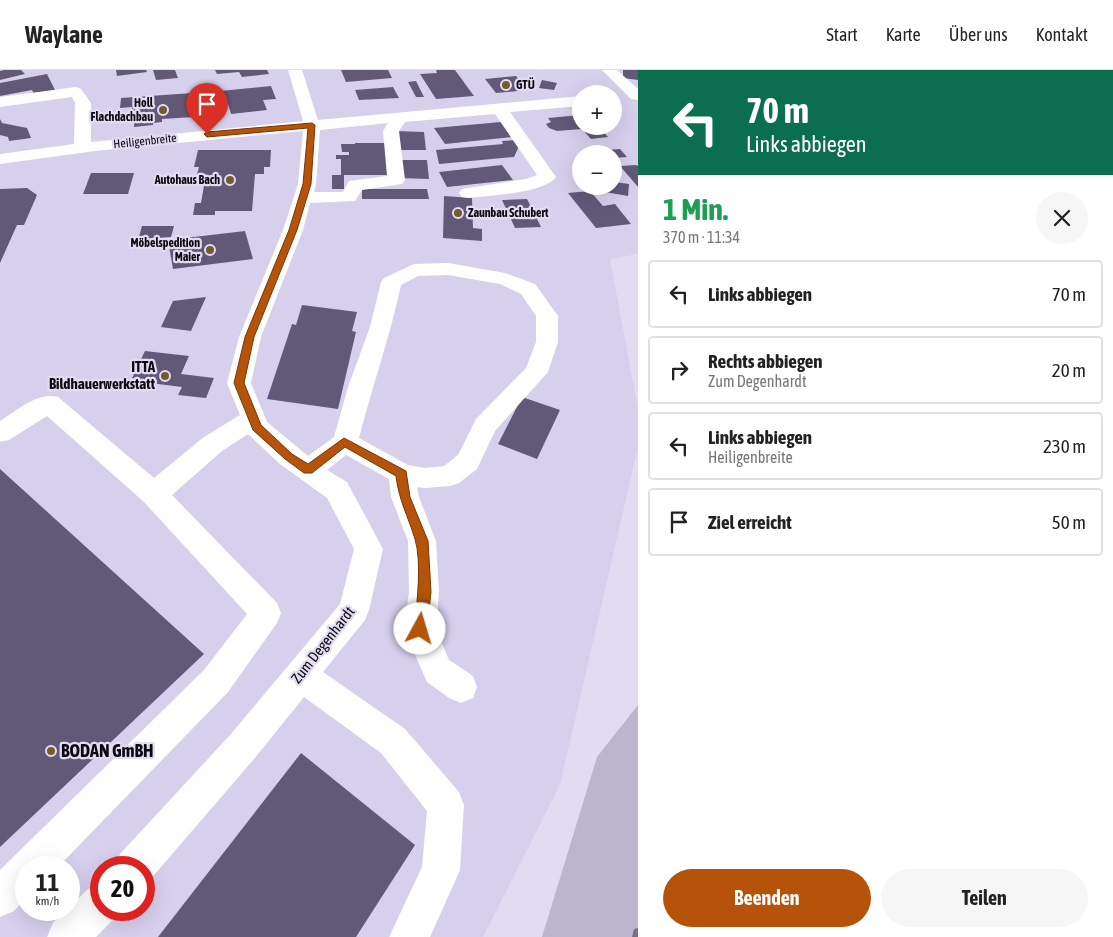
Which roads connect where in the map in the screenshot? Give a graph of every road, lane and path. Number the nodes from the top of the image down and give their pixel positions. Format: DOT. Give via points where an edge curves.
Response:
graph roads {
  1 [pos="295,70"];
  2 [pos="609,70"];
  3 [pos="637,96"];
  4 [pos="622,97"];
  5 [pos="572,101"];
  6 [pos="0,102"];
  7 [pos="499,108"];
  8 [pos="400,117"];
  9 [pos="312,125"];
  10 [pos="82,148"];
  11 [pos="0,159"];
  12 [pos="468,193"];
  13 [pos="303,198"];
  14 [pos="253,419"];
  15 [pos="0,433"];
  16 [pos="344,442"];
  17 [pos="308,470"];
  18 [pos="402,474"];
  19 [pos="154,494"];
  20 [pos="300,675"];
  21 [pos="462,686"];
  22 [pos="42,856"];
  23 [pos="145,856"];
  24 [pos="15,882"];
  25 [pos="0,897"];
  26 [pos="90,913"];
  27 [pos="63,936"];
  28 [pos="409,937"];
  1 -- 9 [label="street, Zum Degenhardt"];
  2 -- 3 [label="street"];
  3 -- 4 [label="street"];
  5 -- 7 [label="street, Heiligenbreite"];
  6 -- 10 [label="street" via="76,92 83,103"];
  7 -- 8 [label="street, Heiligenbreite"];
  7 -- 12 [label="street" via="547,177 530,184"];
  8 -- 9 [label="street, Heiligenbreite"];
  8 -- 13 [label="street" via="391,131 396,180 355,185 349,197"];
  9 -- 10 [label="street, Heiligenbreite"];
  9 -- 13 [label="street, Zum Degenhardt"];
  10 -- 11 [label="street, Heiligenbreite"];
  13 -- 14 [label="street, Zum Degenhardt" via="250,337 239,383"];
  14 -- 17 [label="street, Zum Degenhardt" via="256,427"];
  14 -- 19 [label="street" via="213,444"];
  15 -- 19 [label="street" via="49,403"];
  16 -- 17 [label="street"];
  16 -- 18 [label="street"];
  16 -- 18 [label="street" via="381,327 391,282 414,270 448,269 505,279 528,289 547,316 547,342 536,372 485,426 468,462 450,476 425,478"];
  17 -- 20 [label="street, Zum Degenhardt" via="337,490 369,549 354,610"];
  18 -- 21 [label="street" via="405,497 422,541 424,592 420,629 438,671"];
  19 -- 22 [label="street" via="266,613 216,681"];
  20 -- 23 [label="street, Zum Degenhardt" via="242,747"];
  20 -- 28 [label="street" via="392,741 446,806 441,870"];
  24 -- 25 [label="street"];
  26 -- 27 [label="street"];
}
